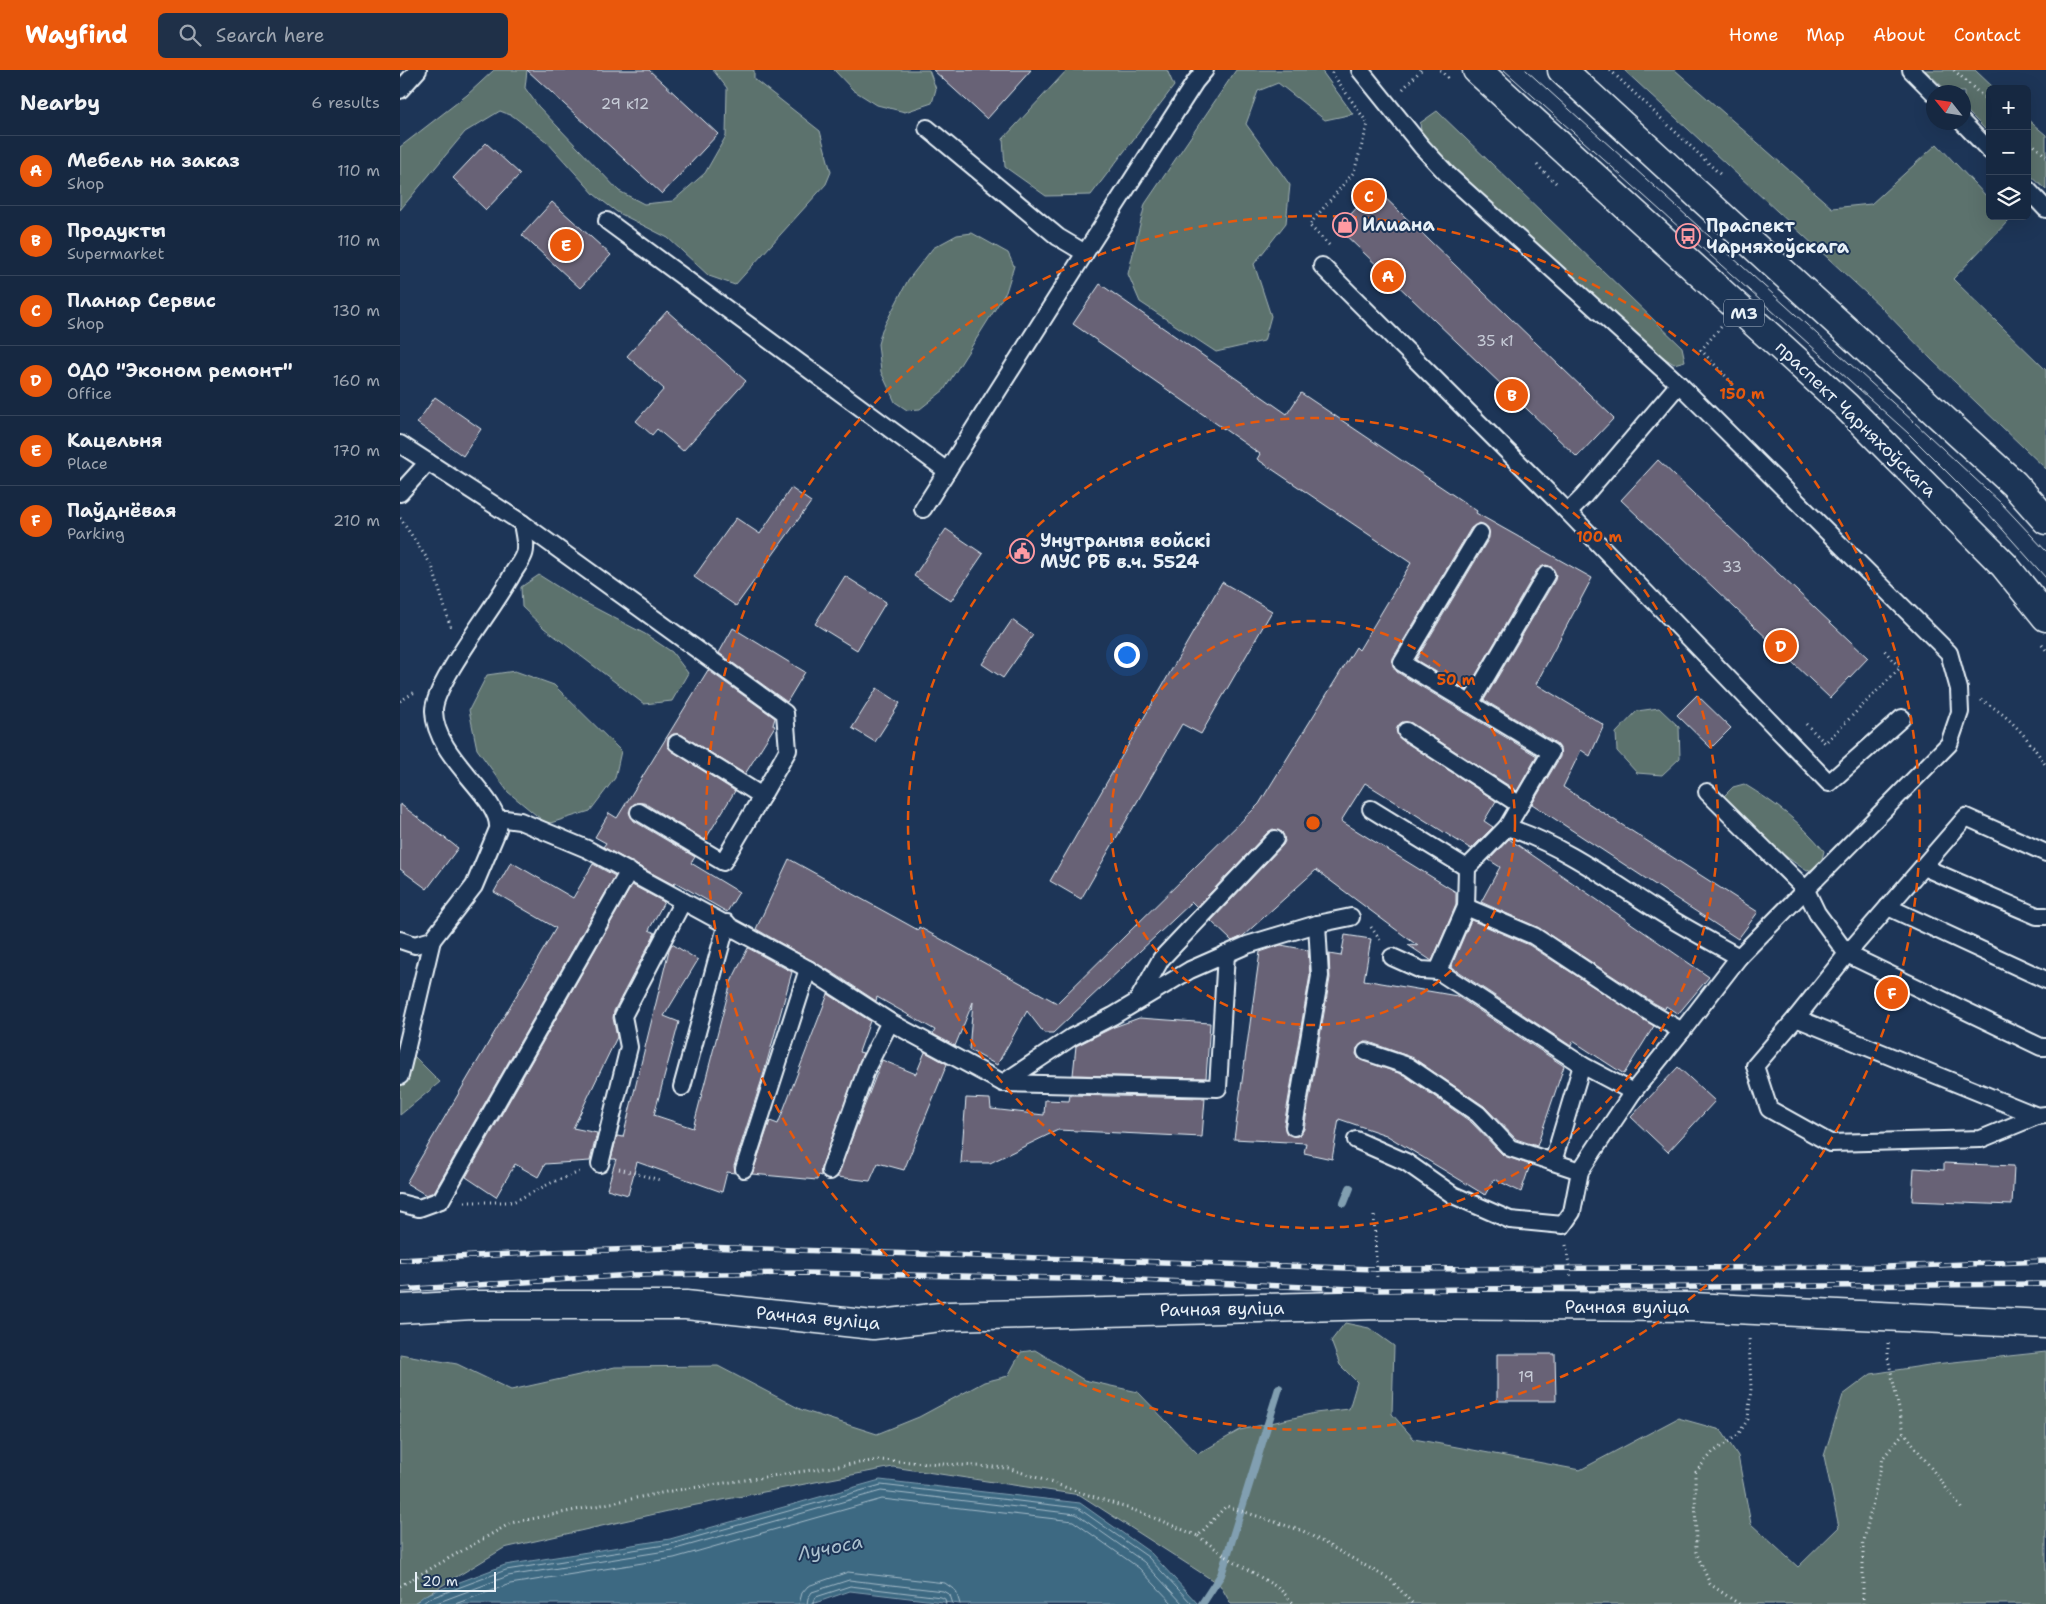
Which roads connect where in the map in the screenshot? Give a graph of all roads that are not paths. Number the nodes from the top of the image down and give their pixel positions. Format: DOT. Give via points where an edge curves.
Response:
graph roads {
  1 [pos="418,70"];
  2 [pos="1360,70"];
  3 [pos="1477,70"];
  4 [pos="1562,70"];
  5 [pos="1911,70"];
  6 [pos="1195,74"];
  7 [pos="1926,85"];
  8 [pos="400,90"];
  9 [pos="926,128"];
  10 [pos="1970,130"];
  11 [pos="1986,147"];
  12 [pos="2031,193"];
  13 [pos="2046,209"];
  14 [pos="607,221"];
  15 [pos="1085,252"];
  16 [pos="1322,266"];
  17 [pos="1679,384"];
  18 [pos="400,444"];
  19 [pos="428,462"];
  20 [pos="947,472"];
  21 [pos="400,493"];
  22 [pos="923,509"];
  23 [pos="1568,512"];
  24 [pos="2046,520"];
  25 [pos="522,523"];
  26 [pos="1480,533"];
  27 [pos="1546,575"];
  28 [pos="2046,618"];
  29 [pos="1470,704"];
  30 [pos="1902,718"];
  31 [pos="1406,731"];
  32 [pos="677,743"];
  33 [pos="1706,792"];
  34 [pos="762,796"];
  35 [pos="1520,805"];
  36 [pos="1371,809"];
  37 [pos="638,812"];
  38 [pos="498,821"];
  39 [pos="1507,826"];
  40 [pos="1275,839"];
  41 [pos="2046,853"];
  42 [pos="1923,867"];
  43 [pos="1468,868"];
  44 [pos="629,871"];
  45 [pos="1806,890"];
  46 [pos="683,901"];
  47 [pos="1466,907"];
  48 [pos="1888,907"];
  49 [pos="2046,916"];
  50 [pos="1351,917"];
  51 [pos="727,923"];
  52 [pos="1317,924"];
  53 [pos="400,940"];
  54 [pos="432,940"];
  55 [pos="1226,954"];
  56 [pos="1847,954"];
  57 [pos="1392,957"];
  58 [pos="1739,957"];
  59 [pos="808,969"];
  60 [pos="1438,970"];
  61 [pos="2046,980"];
  62 [pos="1136,1002"];
  63 [pos="1796,1018"];
  64 [pos="890,1022"];
  65 [pos="1682,1031"];
  66 [pos="2046,1047"];
  67 [pos="1366,1052"];
  68 [pos="1582,1065"];
  69 [pos="400,1076"];
  70 [pos="1002,1083"];
  71 [pos="682,1087"];
  72 [pos="1633,1092"];
  73 [pos="2041,1115"];
  74 [pos="1294,1127"];
  75 [pos="1356,1140"];
  76 [pos="1553,1162"];
  77 [pos="600,1164"];
  78 [pos="744,1169"];
  79 [pos="830,1171"];
  80 [pos="1580,1171"];
  81 [pos="400,1203"];
  82 [pos="400,1309"];
  83 [pos="2046,1324"];
  1 -- 8 [label="lane"];
  2 -- 17 [label="lane" via="1448,175"];
  3 -- 28 [label="street, праспект Чарняхоўскага / М3" via="1846,406 2004,565"];
  4 -- 24 [label="street" via="2014,484"];
  5 -- 7 [label="lane"];
  6 -- 15 [label="lane"];
  9 -- 15 [label="lane" via="1058,237"];
  10 -- 11 [label="lane"];
  12 -- 13 [label="lane"];
  14 -- 20 [label="lane"];
  15 -- 20 [label="lane"];
  16 -- 23 [label="lane"];
  17 -- 23 [label="lane"];
  17 -- 45 [label="lane" via="1949,653 1960,689 1960,712 1949,744"];
  18 -- 19 [label="lane"];
  19 -- 21 [label="lane"];
  19 -- 25 [label="lane"];
  20 -- 22 [label="lane"];
  23 -- 30 [label="lane" via="1829,783"];
  25 -- 34 [label="lane" via="785,714 788,750"];
  25 -- 38 [label="lane" via="525,551 440,689 434,711 446,750 488,802"];
  26 -- 29 [label="lane" via="1402,663"];
  27 -- 29 [label="lane"];
  29 -- 35 [label="lane" via="1550,752"];
  31 -- 35 [label="lane"];
  32 -- 34 [label="lane"];
  33 -- 45 [label="lane"];
  34 -- 37 [label="lane" via="722,862"];
  35 -- 39 [label="lane"];
  36 -- 43 [label="lane"];
  38 -- 44 [label="lane" via="520,821"];
  38 -- 54 [label="lane" via="498,829 474,886"];
  39 -- 43 [label="lane"];
  39 -- 58 [label="lane" via="1578,858 1664,914"];
  40 -- 62 [label="lane" via="1161,959"];
  41 -- 42 [label="lane" via="1966,817"];
  42 -- 48 [label="lane"];
  42 -- 49 [label="lane" via="2037,916"];
  43 -- 47 [label="lane"];
  44 -- 46 [label="lane"];
  44 -- 81 [label="lane" via="440,1200 419,1208"];
  45 -- 56 [label="lane" via="1817,913"];
  45 -- 58 [label="lane"];
  46 -- 51 [label="lane"];
  46 -- 77 [label="lane" via="623,1016 629,1047"];
  47 -- 60 [label="lane"];
  47 -- 65 [label="lane" via="1534,936"];
  48 -- 56 [label="lane"];
  48 -- 61 [label="lane"];
  50 -- 52 [label="lane"];
  51 -- 59 [label="lane"];
  51 -- 71 [label="lane"];
  52 -- 55 [label="lane"];
  52 -- 74 [label="lane" via="1320,976"];
  53 -- 54 [label="lane" via="415,945"];
  54 -- 69 [label="lane"];
  55 -- 62 [label="lane" via="1190,970"];
  55 -- 70 [label="lane" via="1218,1088"];
  56 -- 63 [label="lane"];
  56 -- 66 [label="lane"];
  57 -- 60 [label="lane" via="1421,970"];
  58 -- 65 [label="lane"];
  59 -- 64 [label="lane"];
  59 -- 78 [label="lane"];
  60 -- 68 [label="lane"];
  62 -- 70 [label="lane"];
  63 -- 73 [label="lane"];
  63 -- 73 [label="lane" via="1756,1066 1769,1109 1830,1143 1981,1139"];
  64 -- 70 [label="lane"];
  64 -- 79 [label="lane" via="868,1065"];
  65 -- 72 [label="lane"];
  67 -- 76 [label="lane" via="1416,1071 1478,1114 1510,1148"];
  68 -- 72 [label="lane"];
  68 -- 76 [label="lane"];
  72 -- 80 [label="lane"];
  75 -- 80 [label="lane" via="1406,1162 1453,1196 1510,1220 1563,1224 1572,1212"];
  76 -- 80 [label="lane"];
  82 -- 83 [label="street, Рачная вуліца" via="473,1305 686,1306 872,1325 949,1316 1379,1305 1692,1307"];
}
